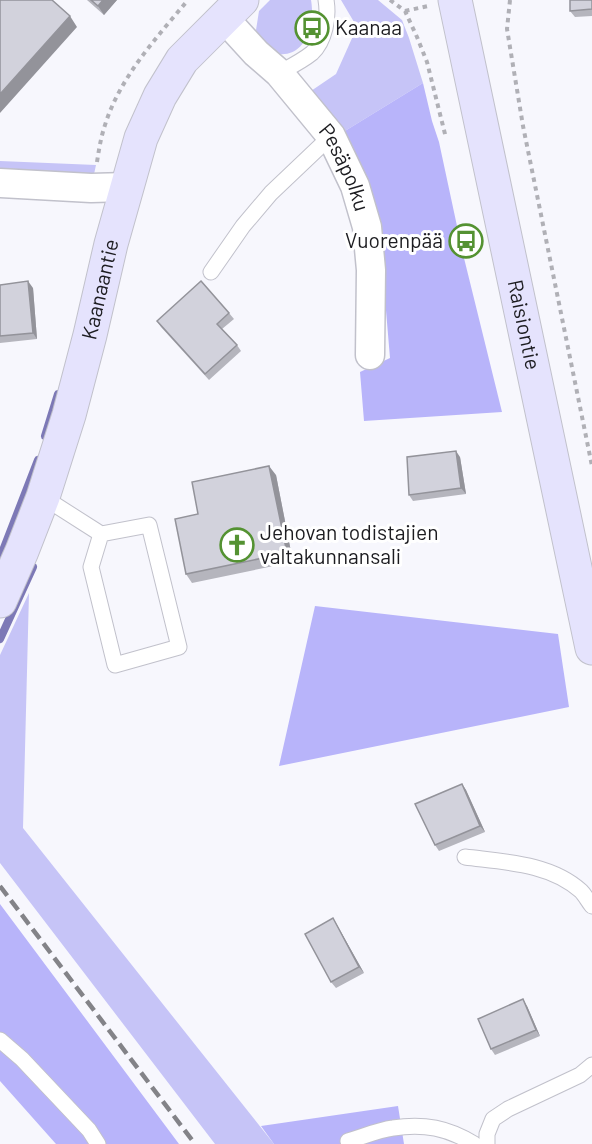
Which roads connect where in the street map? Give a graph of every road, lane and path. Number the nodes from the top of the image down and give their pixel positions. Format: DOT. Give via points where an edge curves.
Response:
graph roads {
  1 [pos="326,0"];
  2 [pos="390,0"];
  3 [pos="455,0"];
  4 [pos="510,0"];
  5 [pos="234,6"];
  6 [pos="279,73"];
  7 [pos="331,136"];
  8 [pos="446,138"];
  9 [pos="0,183"];
  10 [pos="126,187"];
  11 [pos="211,272"];
  12 [pos="370,355"];
  13 [pos="592,466"];
  14 [pos="43,497"];
  15 [pos="101,534"];
  16 [pos="0,601"];
  17 [pos="592,648"];
  18 [pos="465,857"];
  19 [pos="592,906"];
  20 [pos="0,1040"];
  21 [pos="592,1065"];
  22 [pos="348,1141"];
  23 [pos="98,1144"];
  24 [pos="474,1144"];
  25 [pos="487,1144"];
  1 -- 6 [label="lane" via="325,30 318,46"];
  2 -- 8 [label="path" via="405,11 427,62"];
  3 -- 17 [label="main road, Raisiontie"];
  4 -- 13 [label="path" via="507,29 523,126"];
  5 -- 6 [label="street, Pesäpolku" via="256,53"];
  5 -- 10 [label="main road, Kaanaantie" via="182,60 160,96 141,138"];
  6 -- 7 [label="street, Pesäpolku"];
  7 -- 11 [label="lane" via="271,193"];
  7 -- 12 [label="street, Pesäpolku" via="356,186 367,227"];
  9 -- 10 [label="street"];
  10 -- 14 [label="main road, Kaanaantie" via="69,415"];
  14 -- 15 [label="lane"];
  14 -- 16 [label="main road, Kaanaantie"];
  15 -- 15 [label="lane" via="149,525 179,647 114,665 91,567"];
  18 -- 19 [label="lane" via="528,865 561,877 582,891"];
  20 -- 23 [label="lane" via="89,1130"];
  21 -- 25 [label="lane" via="580,1075 493,1119"];
  22 -- 24 [label="lane" via="392,1128 426,1126 459,1135"];
}
